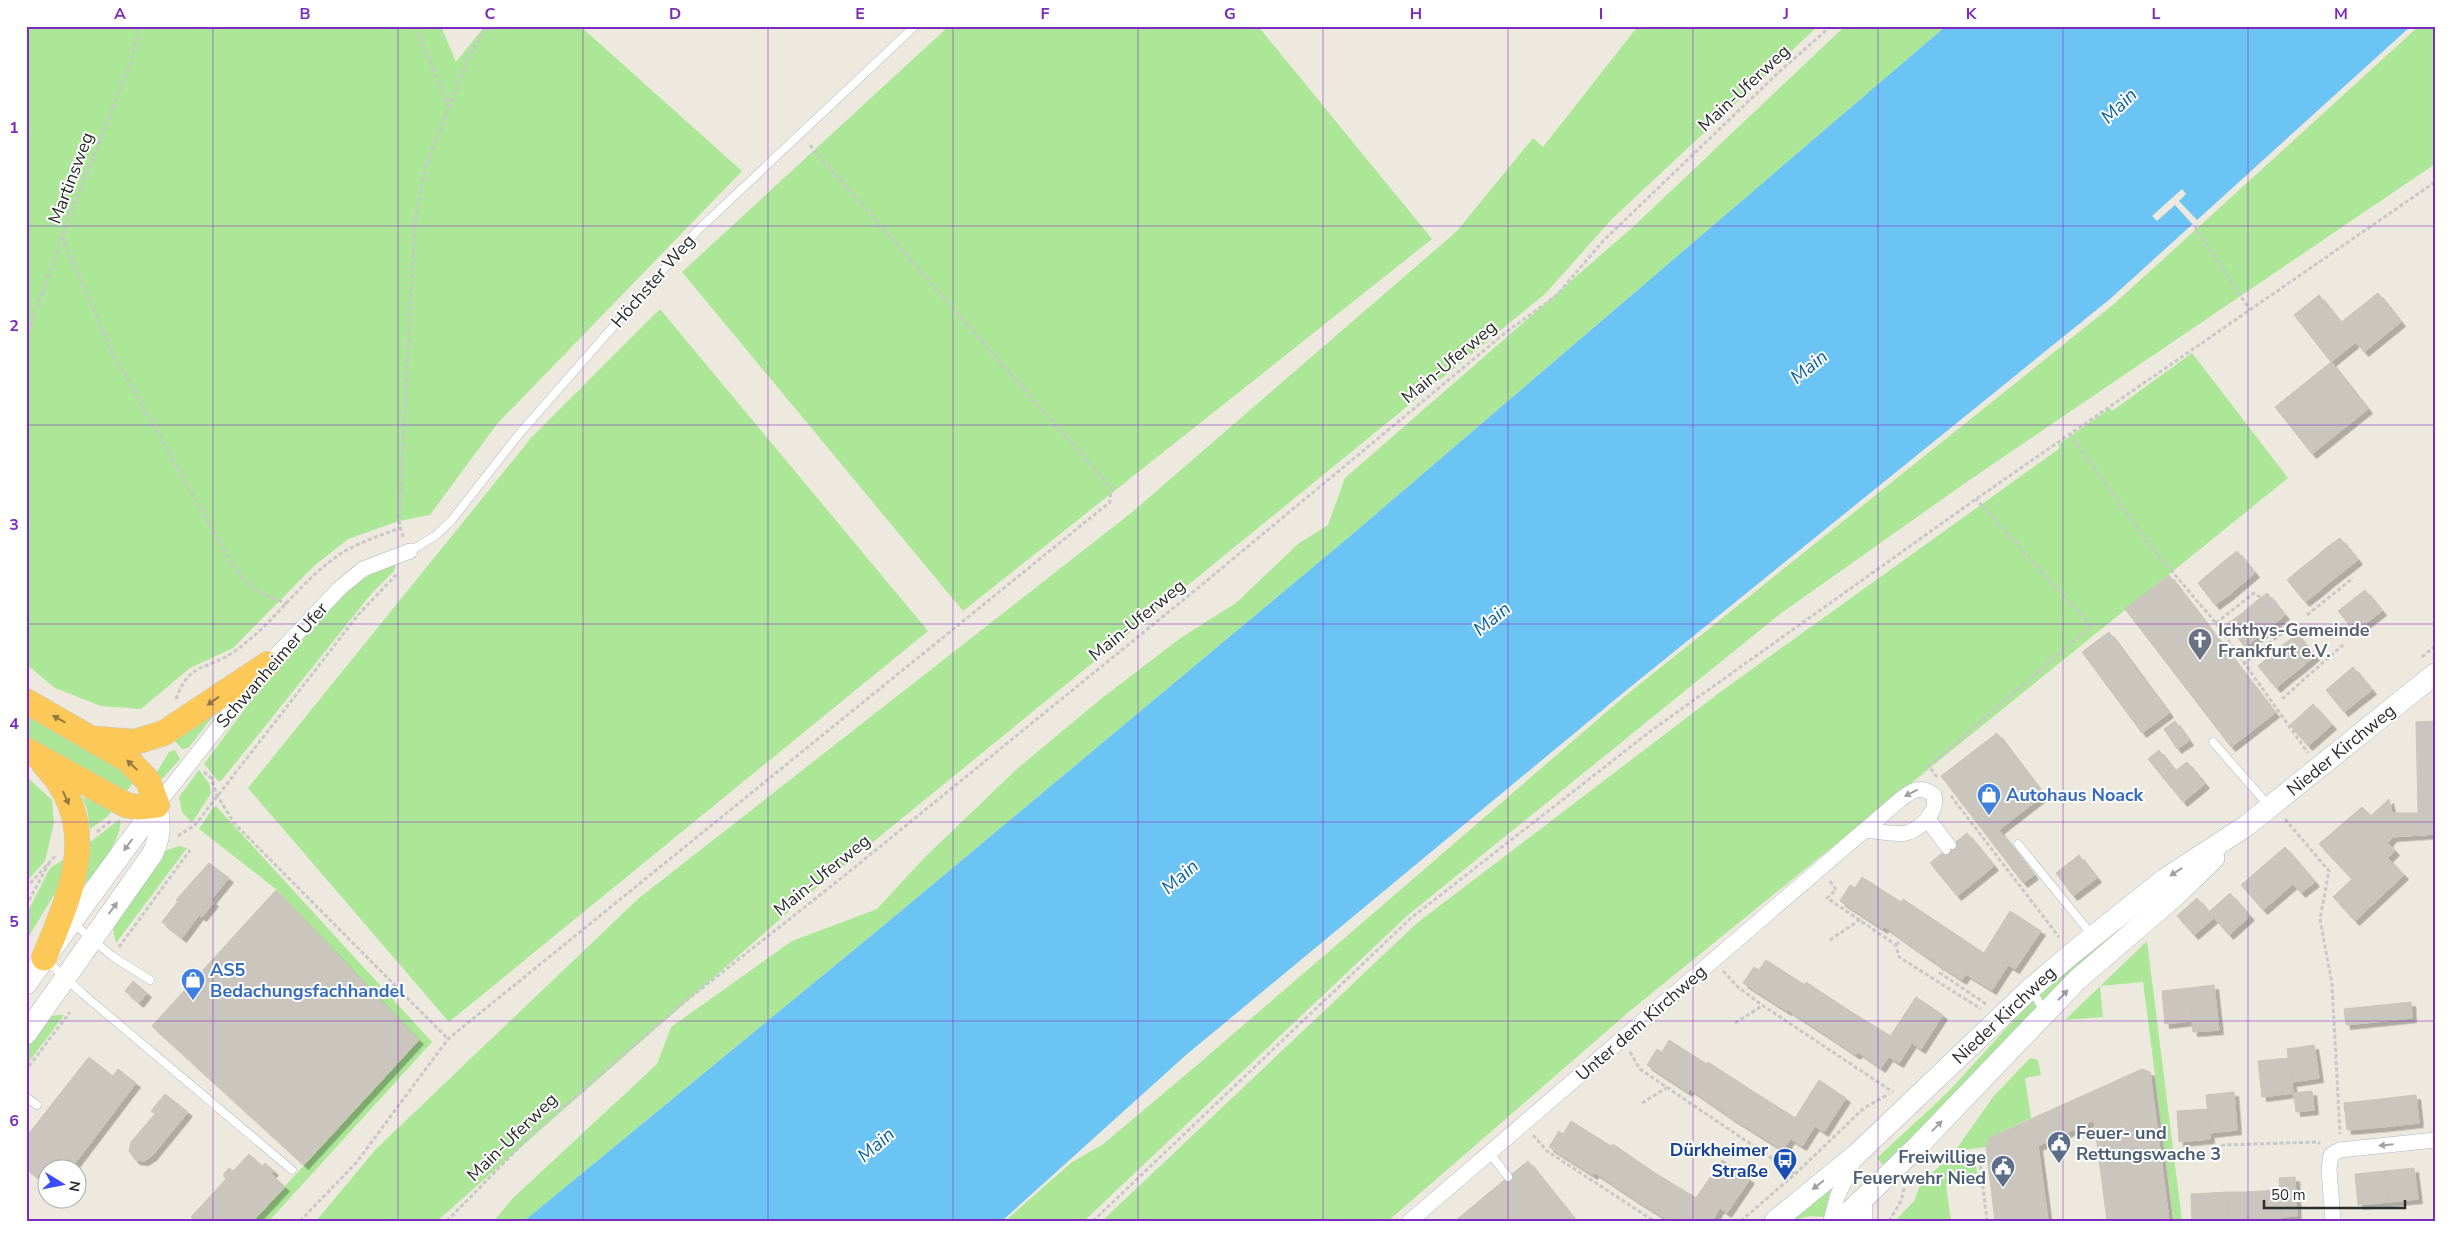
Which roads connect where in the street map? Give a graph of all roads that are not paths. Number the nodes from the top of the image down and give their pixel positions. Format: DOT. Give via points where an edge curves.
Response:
graph roads {
  1 [pos="915,26"];
  2 [pos="410,551"];
  3 [pos="268,664"];
  4 [pos="2435,674"];
  5 [pos="26,701"];
  6 [pos="92,738"];
  7 [pos="2213,742"];
  8 [pos="33,754"];
  9 [pos="157,805"];
  10 [pos="2270,808"];
  11 [pos="1927,819"];
  12 [pos="2246,826"];
  13 [pos="1865,830"];
  14 [pos="2018,844"];
  15 [pos="1949,848"];
  16 [pos="71,922"];
  17 [pos="2093,936"];
  18 [pos="91,938"];
  19 [pos="44,958"];
  20 [pos="65,977"];
  21 [pos="150,980"];
  22 [pos="26,984"];
  23 [pos="2028,991"];
  24 [pos="2045,1013"];
  25 [pos="26,1034"];
  26 [pos="26,1097"];
  27 [pos="37,1105"];
  28 [pos="2435,1140"];
  29 [pos="1489,1152"];
  30 [pos="1856,1155"];
  31 [pos="292,1170"];
  32 [pos="1508,1177"];
  33 [pos="1864,1196"];
  34 [pos="1416,1219"];
  35 [pos="1775,1221"];
  36 [pos="1831,1221"];
  37 [pos="1840,1221"];
  38 [pos="1865,1221"];
  39 [pos="2333,1221"];
  1 -- 2 [label="lane, Höchster Weg" via="698,230 520,433 451,521 435,536"];
  2 -- 3 [label="street, Schwanheimer Ufer" via="380,561 353,576"];
  3 -- 6 [label="highway, one-way" via="164,733 135,742"];
  3 -- 9 [label="street, Schwanheimer Ufer"];
  4 -- 10 [label="main road, Nieder Kirchweg"];
  6 -- 5 [label="highway, one-way"];
  9 -- 6 [label="highway, one-way" via="148,781 128,760"];
  7 -- 10 [label="lane"];
  8 -- 9 [label="highway" via="126,805"];
  8 -- 19 [label="highway, one-way" via="51,771 67,798 79,842 70,894"];
  9 -- 16 [label="main road, Schwanheimer Ufer, one-way"];
  18 -- 9 [label="main road, one-way" via="153,852 161,825"];
  10 -- 12 [label="main road, Nieder Kirchweg"];
  11 -- 13 [label="street" via="1910,832"];
  11 -- 13 [label="street, Unter dem Kirchweg, one-way" via="1936,802 1934,795 1921,789 1911,791"];
  11 -- 15 [label="lane"];
  12 -- 17 [label="main road, Nieder Kirchweg, one-way" via="2165,879"];
  24 -- 12 [label="main road, Nieder Kirchweg, one-way" via="2077,980 2176,895"];
  13 -- 29 [label="street, Unter dem Kirchweg"];
  14 -- 17 [label="lane"];
  16 -- 18 [label="lane"];
  16 -- 19 [label="main road, Schwanheimer Ufer"];
  17 -- 23 [label="main road, Nieder Kirchweg"];
  18 -- 20 [label="main road"];
  18 -- 21 [label="lane"];
  19 -- 20 [label="lane"];
  19 -- 22 [label="main road, Schwanheimer Ufer"];
  20 -- 25 [label="main road"];
  20 -- 31 [label="lane"];
  23 -- 24 [label="lane" via="2036,997"];
  23 -- 30 [label="main road, Nieder Kirchweg"];
  33 -- 24 [label="main road, Nieder Kirchweg, one-way" via="1918,1146"];
  26 -- 27 [label="lane"];
  28 -- 39 [label="street, one-way" via="2336,1153 2329,1169"];
  29 -- 32 [label="lane"];
  29 -- 34 [label="street, Unter dem Kirchweg"];
  30 -- 35 [label="main road, Nieder Kirchweg, one-way"];
  30 -- 36 [label="street" via="1837,1197"];
  33 -- 37 [label="main road, Nieder Kirchweg"];
  33 -- 38 [label="street"];
}
